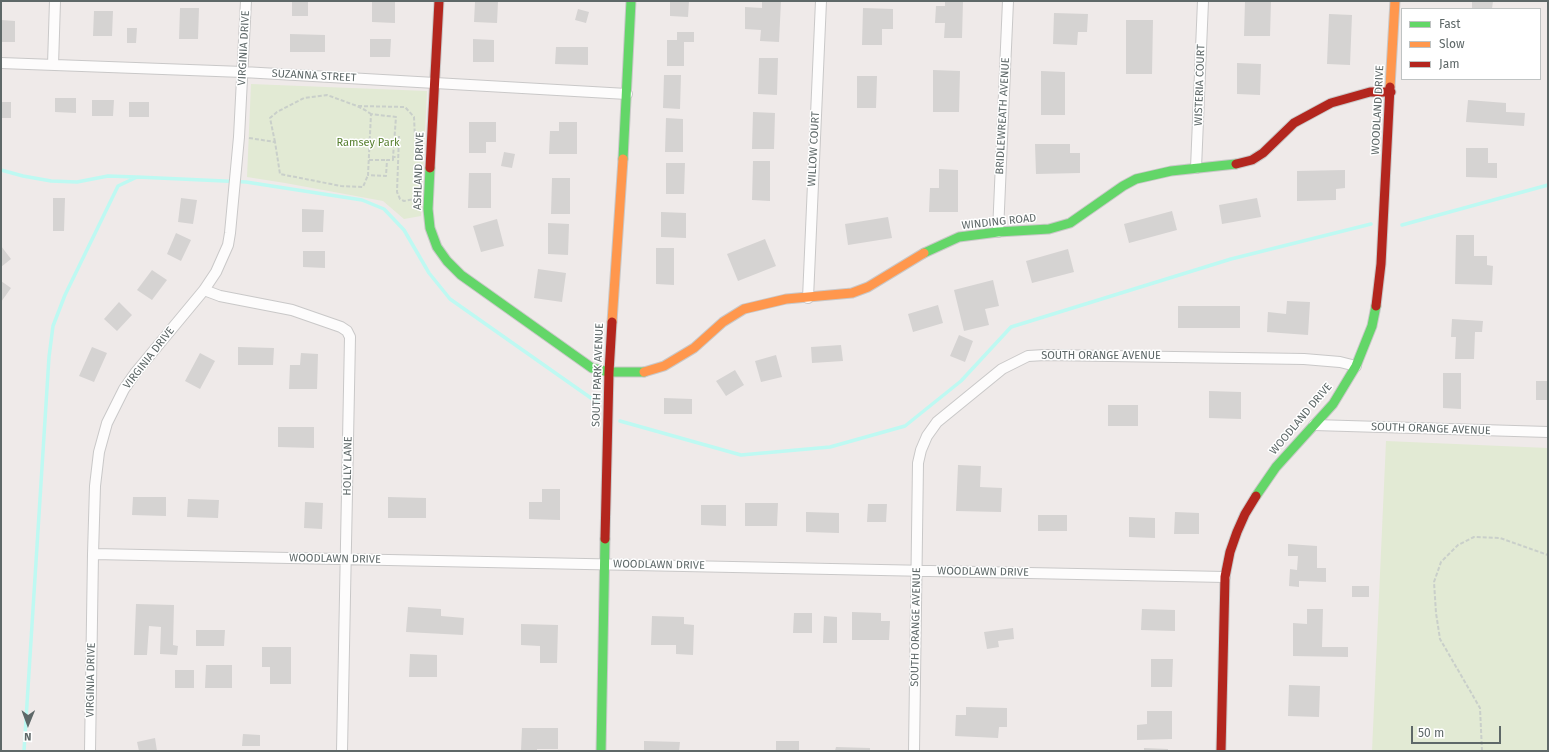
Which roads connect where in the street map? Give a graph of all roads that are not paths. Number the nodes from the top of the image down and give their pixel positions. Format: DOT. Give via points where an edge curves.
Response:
graph roads {
  1 [pos="55,1"];
  2 [pos="246,1"];
  3 [pos="439,1"];
  4 [pos="631,1"];
  5 [pos="821,1"];
  6 [pos="1008,1"];
  7 [pos="1203,1"];
  8 [pos="1395,1"];
  9 [pos="1,63"];
  10 [pos="53,65"];
  11 [pos="243,72"];
  12 [pos="435,82"];
  13 [pos="1391,92"];
  14 [pos="626,94"];
  15 [pos="1196,168"];
  16 [pos="998,232"];
  17 [pos="204,290"];
  18 [pos="808,298"];
  19 [pos="1356,366"];
  20 [pos="609,372"];
  21 [pos="1314,426"];
  22 [pos="1548,432"];
  23 [pos="93,554"];
  24 [pos="345,559"];
  25 [pos="604,564"];
  26 [pos="917,571"];
  27 [pos="1225,577"];
  28 [pos="90,751"];
  29 [pos="342,751"];
  30 [pos="601,751"];
  31 [pos="914,751"];
  32 [pos="1221,751"];
  1 -- 10 [label="street"];
  2 -- 11 [label="street, VIRGINIA DRIVE"];
  3 -- 12 [label="street, ASHLAND DRIVE"];
  4 -- 14 [label="street, SOUTH PARK AVENUE"];
  5 -- 18 [label="street, WILLOW COURT"];
  6 -- 16 [label="street, BRIDLEWREATH AVENUE"];
  7 -- 15 [label="street, WISTERIA COURT"];
  8 -- 13 [label="street, WOODLAND DRIVE"];
  9 -- 10 [label="street, SUZANNA STREET"];
  10 -- 11 [label="street, SUZANNA STREET"];
  11 -- 12 [label="street, SUZANNA STREET"];
  11 -- 17 [label="street, VIRGINIA DRIVE" via="228,245 216,272"];
  12 -- 14 [label="street, SUZANNA STREET"];
  12 -- 20 [label="street, ASHLAND DRIVE" via="429,215 430,228 437,246 461,275 592,368"];
  13 -- 15 [label="street, WINDING ROAD" via="1370,92 1331,104 1294,123 1263,153 1252,160"];
  13 -- 19 [label="street, WOODLAND DRIVE" via="1379,290 1372,326"];
  14 -- 20 [label="street, SOUTH PARK AVENUE"];
  15 -- 16 [label="street, WINDING ROAD" via="1136,179 1070,223 1049,229"];
  16 -- 18 [label="street, WINDING ROAD" via="959,238 945,243 858,291 837,296"];
  17 -- 23 [label="street, VIRGINIA DRIVE" via="124,388 107,423 99,452 95,486"];
  17 -- 24 [label="street, HOLLY LANE" via="220,296 292,310 341,327 349,334 351,341"];
  18 -- 20 [label="street, WINDING ROAD" via="786,299 744,309 723,322 694,348 664,366 647,372"];
  19 -- 21 [label="street, WOODLAND DRIVE" via="1333,404"];
  19 -- 26 [label="street, SOUTH ORANGE AVENUE" via="1304,359 1045,355 1028,356 1014,362 937,422 927,436 918,463"];
  20 -- 25 [label="street, SOUTH PARK AVENUE"];
  21 -- 22 [label="street, SOUTH ORANGE AVENUE"];
  21 -- 27 [label="street, WOODLAND DRIVE" via="1276,467 1259,490 1245,514 1230,552"];
  23 -- 24 [label="street, WOODLAWN DRIVE"];
  23 -- 28 [label="street, VIRGINIA DRIVE"];
  24 -- 25 [label="street, WOODLAWN DRIVE"];
  24 -- 29 [label="street, HOLLY LANE"];
  25 -- 26 [label="street, WOODLAWN DRIVE"];
  25 -- 30 [label="street, SOUTH PARK AVENUE"];
  26 -- 27 [label="street, WOODLAWN DRIVE"];
  26 -- 31 [label="street, SOUTH ORANGE AVENUE"];
  27 -- 32 [label="street, WOODLAND DRIVE"];
}
